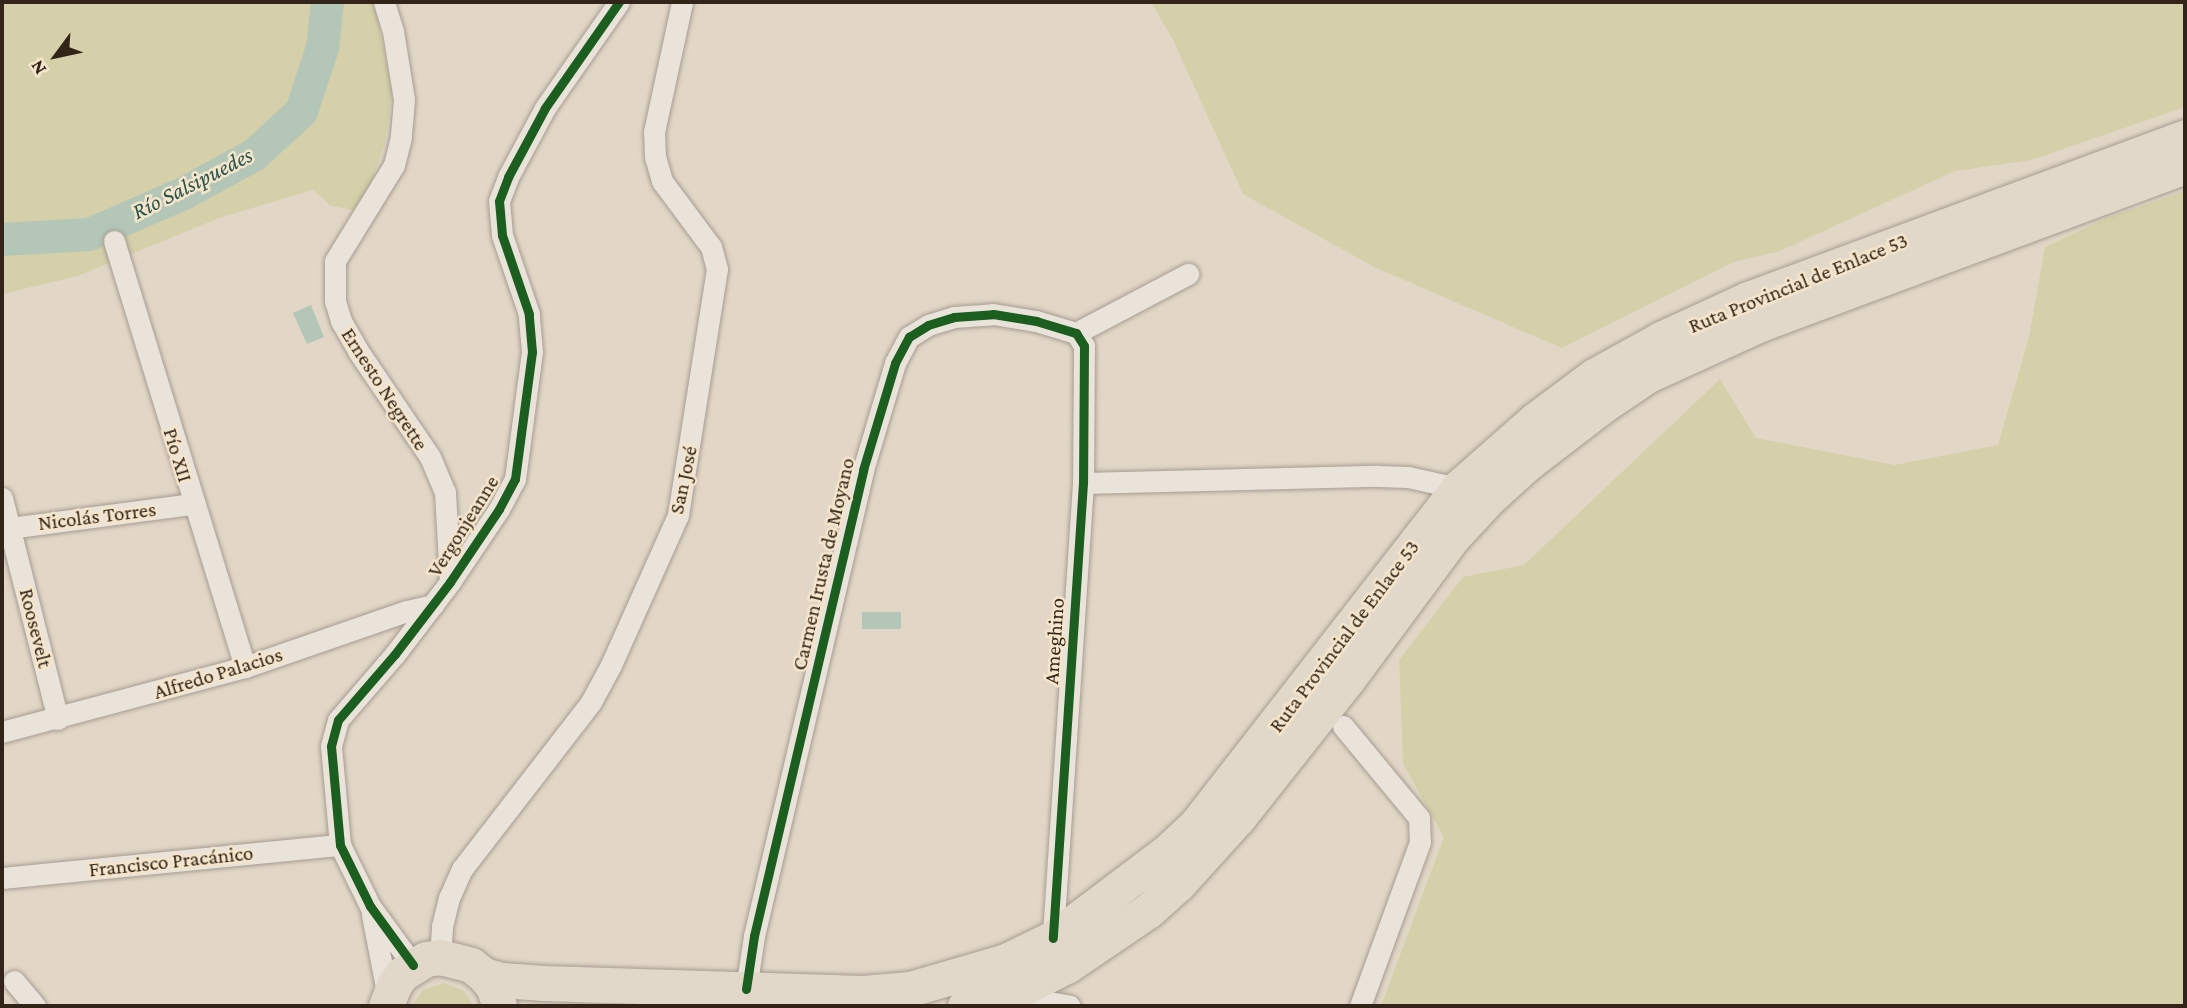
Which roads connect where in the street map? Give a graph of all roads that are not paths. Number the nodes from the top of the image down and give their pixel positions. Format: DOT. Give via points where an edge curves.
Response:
graph roads {
  1 [pos="384,2"];
  2 [pos="619,2"];
  3 [pos="682,2"];
  4 [pos="2185,137"];
  5 [pos="2185,166"];
  6 [pos="114,241"];
  7 [pos="1188,274"];
  8 [pos="1080,339"];
  9 [pos="1083,483"];
  10 [pos="1458,488"];
  11 [pos="2,498"];
  12 [pos="193,504"];
  13 [pos="6,528"];
  14 [pos="450,582"];
  15 [pos="433,605"];
  16 [pos="245,667"];
  17 [pos="58,719"];
  18 [pos="1343,726"];
  19 [pos="2,732"];
  20 [pos="340,845"];
  21 [pos="2,878"];
  22 [pos="370,906"];
  23 [pos="1052,938"];
  24 [pos="426,961"];
  25 [pos="988,965"];
  26 [pos="484,975"];
  27 [pos="14,981"];
  28 [pos="1017,990"];
  29 [pos="736,994"];
  30 [pos="387,1002"];
  31 [pos="35,1006"];
  32 [pos="499,1006"];
  33 [pos="965,1006"];
  34 [pos="1070,1006"];
  35 [pos="1360,1006"];
  1 -- 14 [label="street, Ernesto Negrette" via="404,100 401,138 394,165 335,261 335,301 347,331 430,457 445,492"];
  2 -- 14 [label="street, Vergonjeanne" via="545,108 499,201 502,235 528,314 532,352 514,478"];
  3 -- 24 [label="street, San José" via="654,132 655,157 662,181 711,247 717,269 678,515 591,702 462,869"];
  4 -- 10 [label="main road, Ruta Provincial de Enlace 53" via="1748,299 1661,339 1574,391"];
  5 -- 28 [label="main road, Ruta Provincial de Enlace 53" via="1749,328 1648,375 1602,406 1529,462 1453,537 1331,701 1238,818 1179,883 1068,965"];
  6 -- 12 [label="street, Pío XII"];
  7 -- 8 [label="street"];
  8 -- 9 [label="street, Ameghino"];
  8 -- 29 [label="street, Carmen Irusta de Moyano" via="993,314 954,317 928,324 909,337 895,363 863,470 754,936"];
  9 -- 10 [label="street" via="1377,476 1408,477"];
  9 -- 23 [label="street, Ameghino"];
  10 -- 23 [label="main road, Ruta Provincial de Enlace 53" via="1196,825"];
  11 -- 13 [label="street, Roosevelt"];
  12 -- 13 [label="street, Nicolás Torres"];
  12 -- 16 [label="street, Pío XII"];
  13 -- 17 [label="street, Roosevelt"];
  14 -- 15 [label="street, Vergonjeanne"];
  15 -- 16 [label="street, Alfredo Palacios"];
  15 -- 20 [label="street, Vergonjeanne" via="338,720 331,746"];
  16 -- 17 [label="street, Alfredo Palacios"];
  17 -- 19 [label="street, Alfredo Palacios"];
  18 -- 35 [label="street" via="1419,818 1420,842"];
  20 -- 21 [label="street, Francisco Pracánico"];
  20 -- 22 [label="street, Vergonjeanne"];
  22 -- 24 [label="street, Vergonjeanne"];
  22 -- 30 [label="street, Vergonjeanne"];
  23 -- 25 [label="main road, Ruta Provincial de Enlace 53"];
  24 -- 26 [label="main road, Ruta Provincial de Enlace 53" via="471,965"];
  24 -- 30 [label="main road" via="394,985"];
  25 -- 28 [label="street"];
  25 -- 29 [label="main road, Ruta Provincial de Enlace 53" via="910,989"];
  26 -- 29 [label="main road, Ruta Provincial de Enlace 53" via="502,980"];
  26 -- 32 [label="main road"];
  27 -- 31 [label="street"];
  28 -- 33 [label="main road, Ruta Provincial de Enlace 53"];
  28 -- 34 [label="street"];
}
